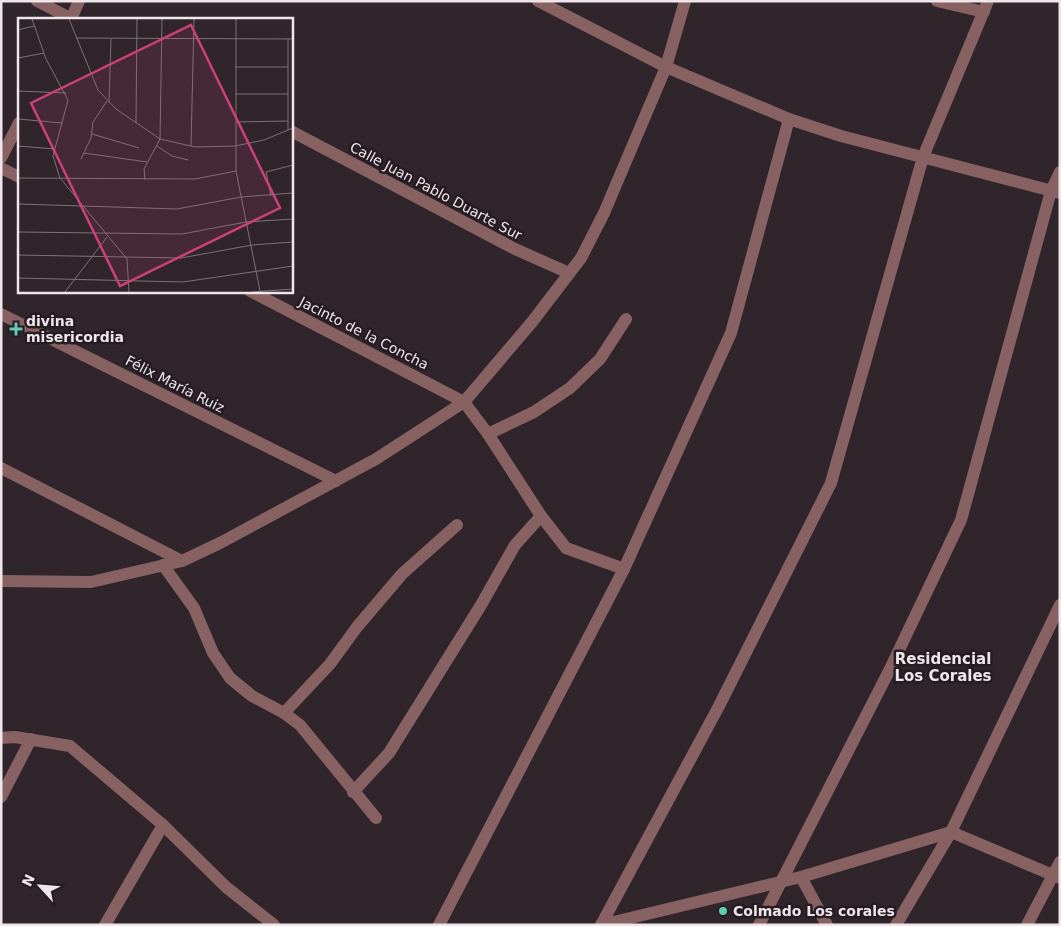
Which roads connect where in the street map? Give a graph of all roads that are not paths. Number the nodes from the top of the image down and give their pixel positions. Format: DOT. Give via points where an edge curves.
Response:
graph roads {
  1 [pos="37,1"];
  2 [pos="79,1"];
  3 [pos="538,1"];
  4 [pos="685,1"];
  5 [pos="937,1"];
  6 [pos="556,5"];
  7 [pos="986,7"];
  8 [pos="69,18"];
  9 [pos="71,18"];
  10 [pos="666,67"];
  11 [pos="789,119"];
  12 [pos="18,125"];
  13 [pos="292,133"];
  14 [pos="1,158"];
  15 [pos="923,158"];
  16 [pos="1,168"];
  17 [pos="1060,172"];
  18 [pos="18,176"];
  19 [pos="1055,192"];
  20 [pos="569,273"];
  21 [pos="252,292"];
  22 [pos="1,314"];
  23 [pos="626,319"];
  24 [pos="464,402"];
  25 [pos="488,434"];
  26 [pos="1,468"];
  27 [pos="336,481"];
  28 [pos="541,516"];
  29 [pos="457,525"];
  30 [pos="182,561"];
  31 [pos="163,565"];
  32 [pos="624,569"];
  33 [pos="1,581"];
  34 [pos="1060,604"];
  35 [pos="284,713"];
  36 [pos="1,738"];
  37 [pos="32,739"];
  38 [pos="354,792"];
  39 [pos="1,797"];
  40 [pos="376,818"];
  41 [pos="164,825"];
  42 [pos="951,832"];
  43 [pos="1060,862"];
  44 [pos="1056,877"];
  45 [pos="801,878"];
  46 [pos="781,882"];
  47 [pos="269,923"];
  48 [pos="105,925"];
  49 [pos="440,925"];
  50 [pos="759,925"];
  51 [pos="827,925"];
  52 [pos="896,925"];
  53 [pos="1027,925"];
  1 -- 8 [label="street"];
  2 -- 9 [label="street"];
  3 -- 6 [label="street"];
  4 -- 10 [label="street"];
  5 -- 7 [label="street"];
  6 -- 10 [label="street"];
  7 -- 15 [label="street"];
  10 -- 11 [label="street"];
  10 -- 20 [label="street" via="604,213 581,258"];
  11 -- 15 [label="street"];
  11 -- 32 [label="street" via="731,333"];
  12 -- 14 [label="street"];
  13 -- 20 [label="street, Calle Juan Pablo Duarte Sur" via="515,249"];
  15 -- 19 [label="street"];
  15 -- 46 [label="street" via="831,483 718,706 601,925"];
  16 -- 18 [label="street"];
  17 -- 19 [label="street"];
  19 -- 46 [label="street" via="961,520 889,671"];
  20 -- 24 [label="street"];
  21 -- 24 [label="street, Jacinto de la Concha"];
  22 -- 27 [label="street, Félix María Ruiz"];
  23 -- 25 [label="street" via="600,359 570,388 534,412"];
  24 -- 25 [label="street"];
  24 -- 27 [label="street"];
  25 -- 28 [label="street"];
  26 -- 30 [label="street"];
  27 -- 30 [label="street"];
  28 -- 32 [label="street" via="566,548"];
  28 -- 38 [label="street" via="515,546 389,753"];
  29 -- 35 [label="street" via="402,574 330,664"];
  30 -- 31 [label="street"];
  31 -- 33 [label="street" via="91,582"];
  31 -- 35 [label="street" via="194,608 213,653 230,678 252,696"];
  32 -- 49 [label="street"];
  34 -- 42 [label="street"];
  35 -- 38 [label="street" via="300,726"];
  36 -- 37 [label="street"];
  37 -- 39 [label="street"];
  37 -- 41 [label="street" via="70,746"];
  38 -- 40 [label="street"];
  41 -- 47 [label="street" via="226,887"];
  41 -- 48 [label="street"];
  42 -- 44 [label="street"];
  42 -- 45 [label="street"];
  42 -- 52 [label="street"];
  43 -- 44 [label="street"];
  44 -- 53 [label="street"];
  45 -- 46 [label="street"];
  45 -- 51 [label="street"];
  46 -- 50 [label="street"];
}
